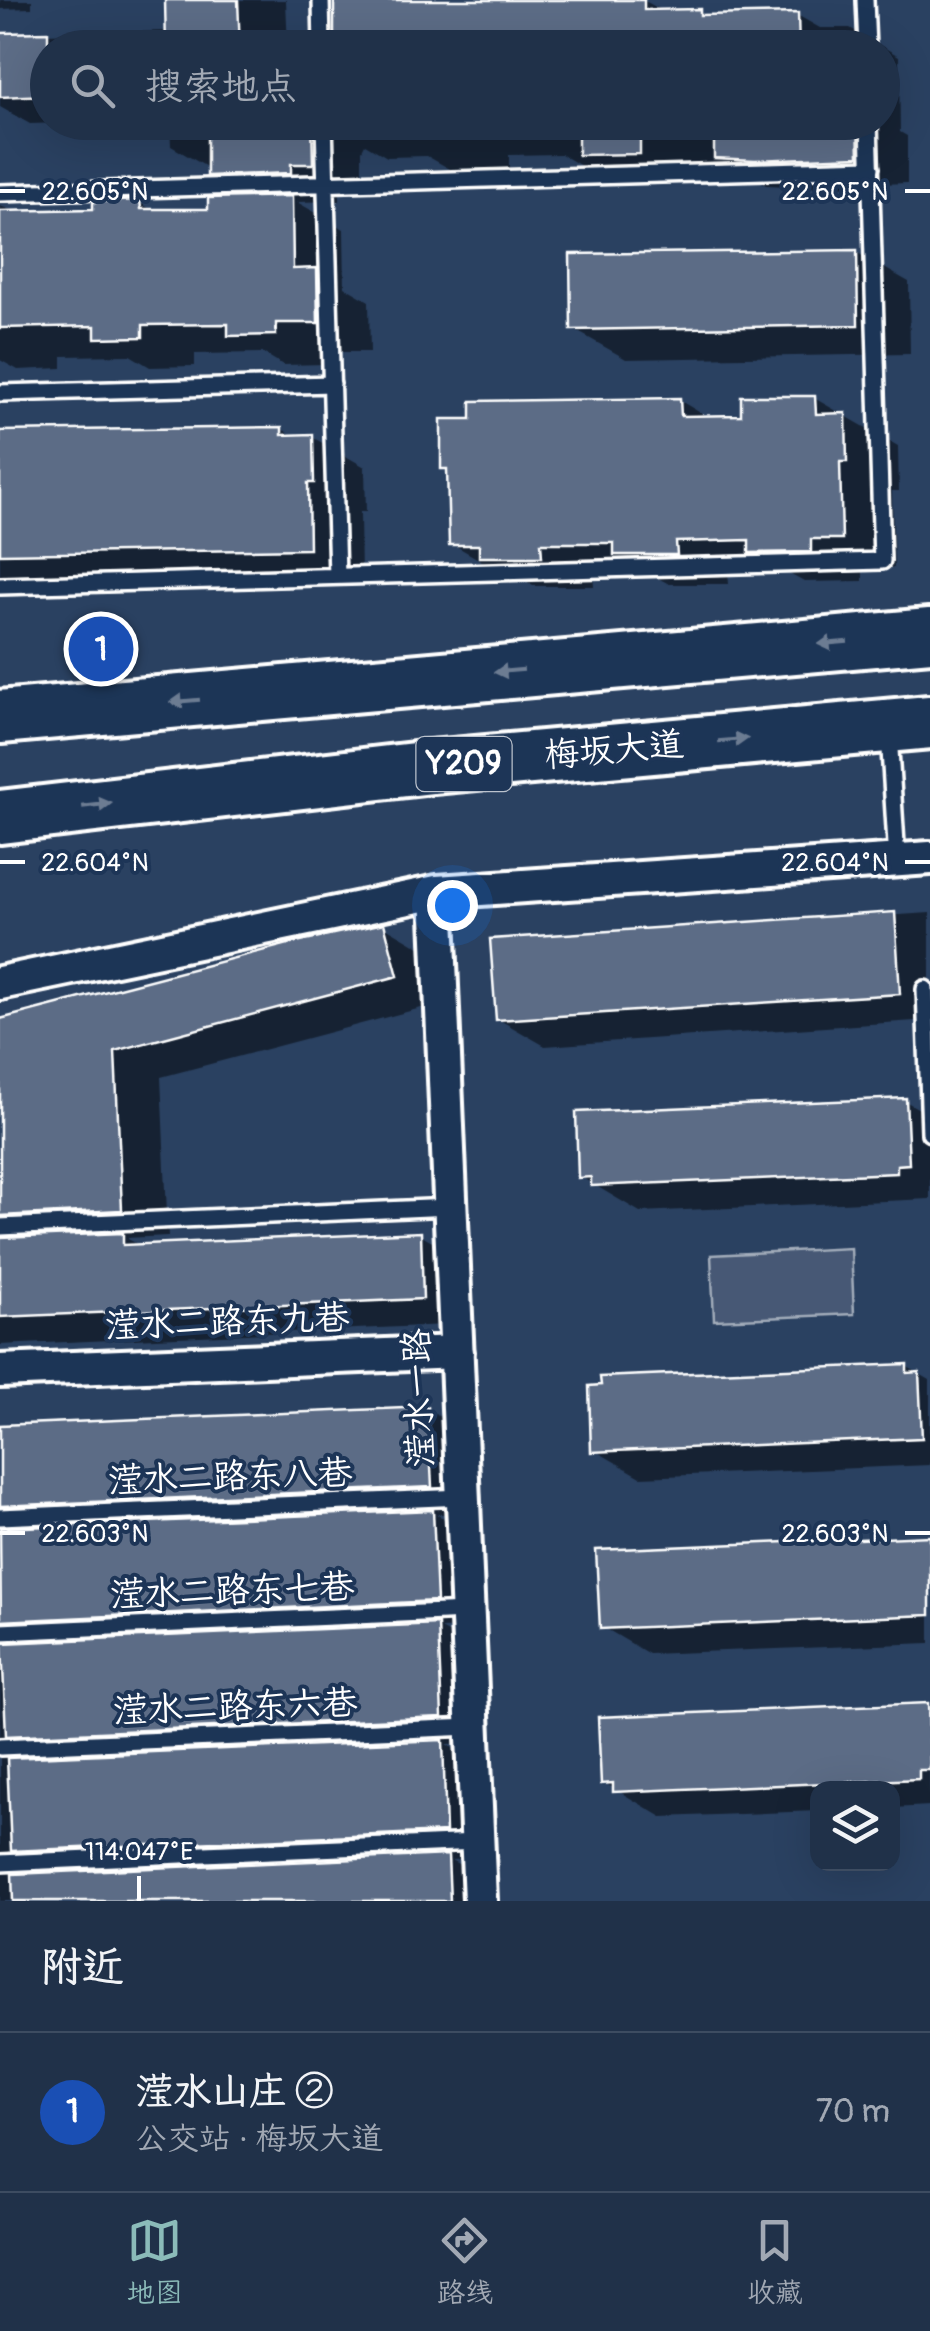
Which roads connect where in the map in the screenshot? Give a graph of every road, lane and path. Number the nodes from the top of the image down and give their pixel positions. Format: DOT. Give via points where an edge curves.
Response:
graph roads {
  1 [pos="320,0"];
  2 [pos="866,0"];
  3 [pos="321,30"];
  4 [pos="867,30"];
  5 [pos="325,140"];
  6 [pos="869,140"];
  7 [pos="870,168"];
  8 [pos="326,184"];
  9 [pos="0,193"];
  10 [pos="332,384"];
  11 [pos="0,393"];
  12 [pos="337,576"];
  13 [pos="0,586"];
  14 [pos="930,635"];
  15 [pos="0,717"];
  16 [pos="909,724"];
  17 [pos="0,816"];
  18 [pos="914,859"];
  19 [pos="437,892"];
  20 [pos="0,983"];
  21 [pos="925,989"];
  22 [pos="930,1133"];
  23 [pos="451,1207"];
  24 [pos="0,1227"];
  25 [pos="457,1352"];
  26 [pos="0,1372"];
  27 [pos="463,1497"];
  28 [pos="0,1516"];
  29 [pos="468,1612"];
  30 [pos="0,1632"];
  31 [pos="472,1727"];
  32 [pos="0,1747"];
  33 [pos="478,1842"];
  34 [pos="0,1863"];
  35 [pos="480,1901"];
  1 -- 3 [label="lane"];
  2 -- 4 [label="lane"];
  5 -- 8 [label="lane"];
  6 -- 7 [label="lane"];
  7 -- 8 [label="lane"];
  7 -- 12 [label="lane" via="882,561"];
  8 -- 9 [label="lane"];
  8 -- 10 [label="lane"];
  10 -- 11 [label="lane"];
  10 -- 12 [label="lane"];
  12 -- 13 [label="lane"];
  14 -- 15 [label="main road, one-way"];
  17 -- 16 [label="main road, 梅坂大道 / Y209, one-way" via="432,767"];
  16 -- 18 [label="lane"];
  18 -- 19 [label="street"];
  19 -- 20 [label="street"];
  19 -- 23 [label="street, 滢水一路"];
  21 -- 22 [label="lane"];
  23 -- 24 [label="lane"];
  23 -- 25 [label="street, 滢水一路"];
  25 -- 26 [label="street, 滢水二路东九巷"];
  25 -- 27 [label="street, 滢水一路"];
  27 -- 28 [label="lane, 滢水二路东八巷"];
  27 -- 29 [label="street, 滢水一路"];
  29 -- 30 [label="lane, 滢水二路东七巷"];
  29 -- 31 [label="street, 滢水一路"];
  31 -- 32 [label="lane, 滢水二路东六巷"];
  31 -- 33 [label="street, 滢水一路"];
  33 -- 34 [label="lane"];
  33 -- 35 [label="street, 滢水一路"];
}
